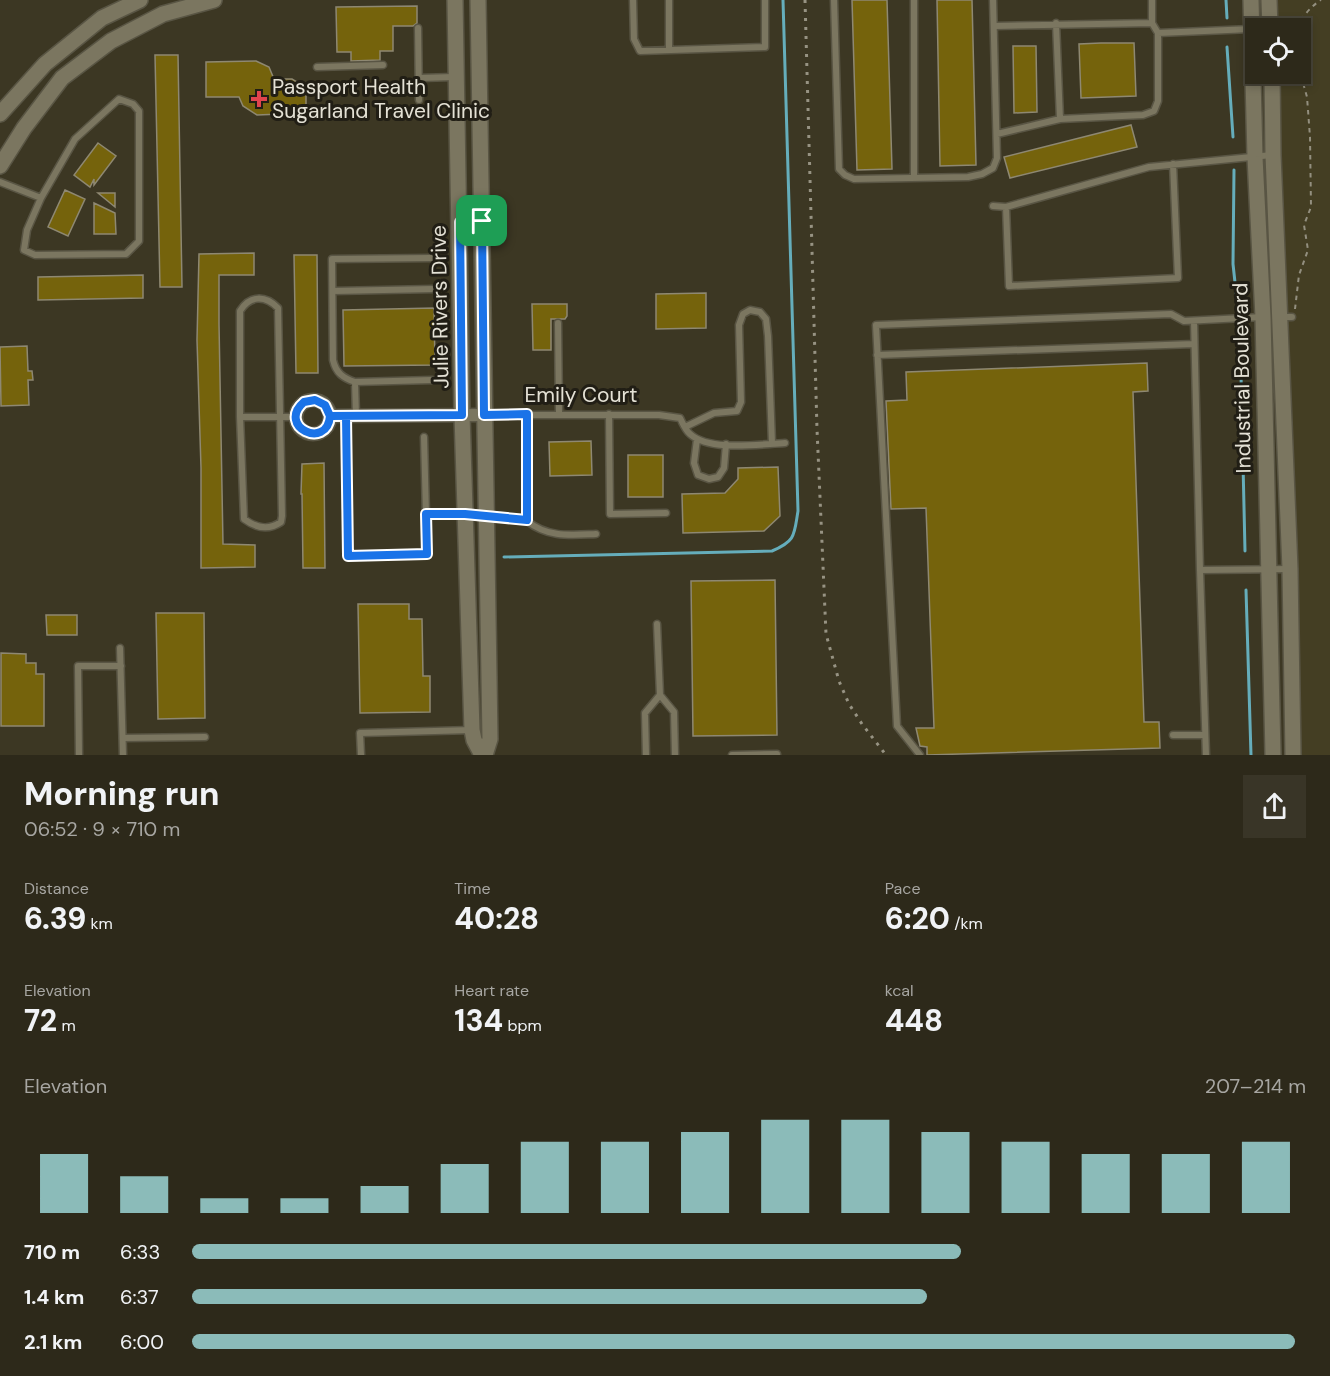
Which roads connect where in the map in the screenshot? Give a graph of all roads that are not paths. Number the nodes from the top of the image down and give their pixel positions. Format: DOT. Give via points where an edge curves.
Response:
graph roads {
  1 [pos="140,0"];
  2 [pos="214,0"];
  3 [pos="455,0"];
  4 [pos="478,0"];
  5 [pos="633,0"];
  6 [pos="669,0"];
  7 [pos="765,0"];
  8 [pos="834,0"];
  9 [pos="914,0"];
  10 [pos="993,0"];
  11 [pos="1152,0"];
  12 [pos="1251,0"];
  13 [pos="1269,0"];
  14 [pos="1251,18"];
  15 [pos="1270,18"];
  16 [pos="1152,23"];
  17 [pos="1056,24"];
  18 [pos="995,26"];
  19 [pos="418,28"];
  20 [pos="1245,29"];
  21 [pos="1158,33"];
  22 [pos="669,50"];
  23 [pos="383,65"];
  24 [pos="317,67"];
  25 [pos="457,77"];
  26 [pos="419,78"];
  27 [pos="1253,84"];
  28 [pos="1272,84"];
  29 [pos="420,100"];
  30 [pos="0,114"];
  31 [pos="1060,119"];
  32 [pos="997,134"];
  33 [pos="1273,155"];
  34 [pos="1255,157"];
  35 [pos="1173,164"];
  36 [pos="0,166"];
  37 [pos="914,178"];
  38 [pos="0,182"];
  39 [pos="41,198"];
  40 [pos="993,206"];
  41 [pos="1006,207"];
  42 [pos="482,221"];
  43 [pos="460,222"];
  44 [pos="431,258"];
  45 [pos="434,290"];
  46 [pos="333,291"];
  47 [pos="1263,317"];
  48 [pos="1285,317"];
  49 [pos="1194,321"];
  50 [pos="558,323"];
  51 [pos="1194,344"];
  52 [pos="877,355"];
  53 [pos="432,380"];
  54 [pos="355,382"];
  55 [pos="560,413"];
  56 [pos="527,414"];
  57 [pos="609,414"];
  58 [pos="462,415"];
  59 [pos="484,415"];
  60 [pos="330,416"];
  61 [pos="351,416"];
  62 [pos="240,417"];
  63 [pos="280,417"];
  64 [pos="296,417"];
  65 [pos="685,427"];
  66 [pos="424,438"];
  67 [pos="697,439"];
  68 [pos="772,443"];
  69 [pos="785,443"];
  70 [pos="726,444"];
  71 [pos="666,513"];
  72 [pos="426,514"];
  73 [pos="465,514"];
  74 [pos="486,517"];
  75 [pos="527,520"];
  76 [pos="596,534"];
  77 [pos="1268,569"];
  78 [pos="1290,569"];
  79 [pos="1200,570"];
  80 [pos="657,624"];
  81 [pos="120,648"];
  82 [pos="121,666"];
  83 [pos="660,695"];
  84 [pos="473,735"];
  85 [pos="1173,735"];
  86 [pos="1205,735"];
  87 [pos="205,737"];
  88 [pos="123,738"];
  89 [pos="777,754"];
  90 [pos="79,755"];
  91 [pos="123,755"];
  92 [pos="361,755"];
  93 [pos="471,755"];
  94 [pos="483,755"];
  95 [pos="646,755"];
  96 [pos="675,755"];
  97 [pos="732,755"];
  98 [pos="920,755"];
  99 [pos="1206,755"];
  100 [pos="1272,755"];
  101 [pos="1293,755"];
  1 -- 30 [label="street" via="102,18 45,64"];
  2 -- 36 [label="street" via="163,14 111,41 62,78"];
  3 -- 25 [label="street, Julie Rivers Drive"];
  4 -- 42 [label="street, Julie Rivers Drive"];
  5 -- 22 [label="lane" via="634,39 640,51"];
  6 -- 22 [label="lane"];
  7 -- 22 [label="lane" via="765,47"];
  8 -- 37 [label="lane" via="838,169 854,179"];
  9 -- 37 [label="lane"];
  10 -- 18 [label="lane"];
  11 -- 16 [label="lane"];
  12 -- 14 [label="street, Industrial Boulevard"];
  13 -- 15 [label="street"];
  16 -- 17 [label="lane"];
  16 -- 21 [label="lane"];
  17 -- 18 [label="lane"];
  17 -- 31 [label="lane"];
  18 -- 32 [label="lane"];
  19 -- 26 [label="lane"];
  20 -- 21 [label="lane"];
  21 -- 31 [label="lane" via="1158,101 1154,111 1143,115"];
  23 -- 24 [label="lane"];
  25 -- 26 [label="lane"];
  25 -- 43 [label="street, Julie Rivers Drive"];
  26 -- 29 [label="lane"];
  27 -- 34 [label="street, Industrial Boulevard"];
  28 -- 33 [label="street, Industrial Boulevard"];
  31 -- 32 [label="lane"];
  32 -- 37 [label="lane" via="997,158 993,168 982,174"];
  33 -- 34 [label="lane"];
  33 -- 48 [label="street, Industrial Boulevard"];
  34 -- 35 [label="lane"];
  34 -- 47 [label="street, Industrial Boulevard"];
  35 -- 41 [label="lane" via="1149,167"];
  35 -- 41 [label="lane" via="1178,278 1009,286"];
  38 -- 39 [label="lane"];
  39 -- 39 [label="lane" via="27,230 24,250 35,255 126,254 139,241 139,111 133,104 119,99 75,139"];
  40 -- 41 [label="lane"];
  42 -- 43 [label="street"];
  42 -- 59 [label="street, Julie Rivers Drive"];
  43 -- 58 [label="street, Julie Rivers Drive"];
  44 -- 46 [label="lane" via="332,259"];
  45 -- 46 [label="lane"];
  46 -- 54 [label="lane" via="335,367"];
  47 -- 48 [label="lane"];
  47 -- 49 [label="lane"];
  47 -- 77 [label="street, Industrial Boulevard"];
  48 -- 78 [label="street, Industrial Boulevard"];
  49 -- 51 [label="lane"];
  49 -- 52 [label="lane" via="1171,314 876,325"];
  50 -- 55 [label="lane"];
  51 -- 52 [label="lane"];
  51 -- 79 [label="lane"];
  52 -- 98 [label="lane" via="897,726"];
  53 -- 54 [label="lane"];
  54 -- 61 [label="lane"];
  55 -- 56 [label="lane, Emily Court"];
  55 -- 57 [label="lane, Emily Court"];
  56 -- 59 [label="lane, Emily Court"];
  56 -- 75 [label="lane"];
  57 -- 65 [label="lane, Emily Court" via="680,418"];
  57 -- 71 [label="lane" via="610,514"];
  58 -- 59 [label="street, Emily Court"];
  58 -- 61 [label="street, Emily Court"];
  58 -- 73 [label="street, Julie Rivers Drive"];
  59 -- 74 [label="street, Julie Rivers Drive"];
  60 -- 61 [label="street, Emily Court"];
  60 -- 64 [label="street" via="325,405 309,400 299,406"];
  60 -- 64 [label="street" via="323,430 313,434 303,431"];
  61 -- 72 [label="lane" via="348,556 427,554"];
  62 -- 63 [label="lane"];
  62 -- 63 [label="lane" via="244,519 266,528 281,522 282,516"];
  62 -- 63 [label="lane" via="240,311 245,303 257,299 270,300 278,308"];
  63 -- 64 [label="lane"];
  65 -- 67 [label="lane, Emily Court"];
  65 -- 68 [label="lane" via="714,413 737,411 741,402 739,325 743,314 750,310 760,312 766,319"];
  66 -- 72 [label="lane"];
  67 -- 70 [label="lane"];
  67 -- 70 [label="lane" via="694,463 698,475 709,479 718,477 724,468"];
  68 -- 69 [label="lane"];
  68 -- 70 [label="lane"];
  72 -- 73 [label="lane"];
  73 -- 74 [label="street"];
  73 -- 84 [label="street, Julie Rivers Drive"];
  74 -- 75 [label="lane"];
  74 -- 94 [label="street, Julie Rivers Drive" via="490,739"];
  75 -- 76 [label="lane" via="546,533"];
  77 -- 78 [label="lane"];
  77 -- 79 [label="lane"];
  77 -- 100 [label="street, Industrial Boulevard"];
  78 -- 101 [label="street, Industrial Boulevard"];
  79 -- 86 [label="lane"];
  80 -- 83 [label="lane"];
  81 -- 82 [label="lane"];
  82 -- 88 [label="lane"];
  82 -- 90 [label="lane" via="78,666"];
  83 -- 95 [label="lane" via="645,713"];
  83 -- 96 [label="lane" via="674,712"];
  84 -- 92 [label="lane" via="360,733"];
  84 -- 93 [label="street"];
  84 -- 94 [label="street, Julie Rivers Drive"];
  85 -- 86 [label="lane"];
  86 -- 99 [label="lane"];
  87 -- 88 [label="lane"];
  88 -- 91 [label="lane"];
  89 -- 97 [label="lane"];
}
